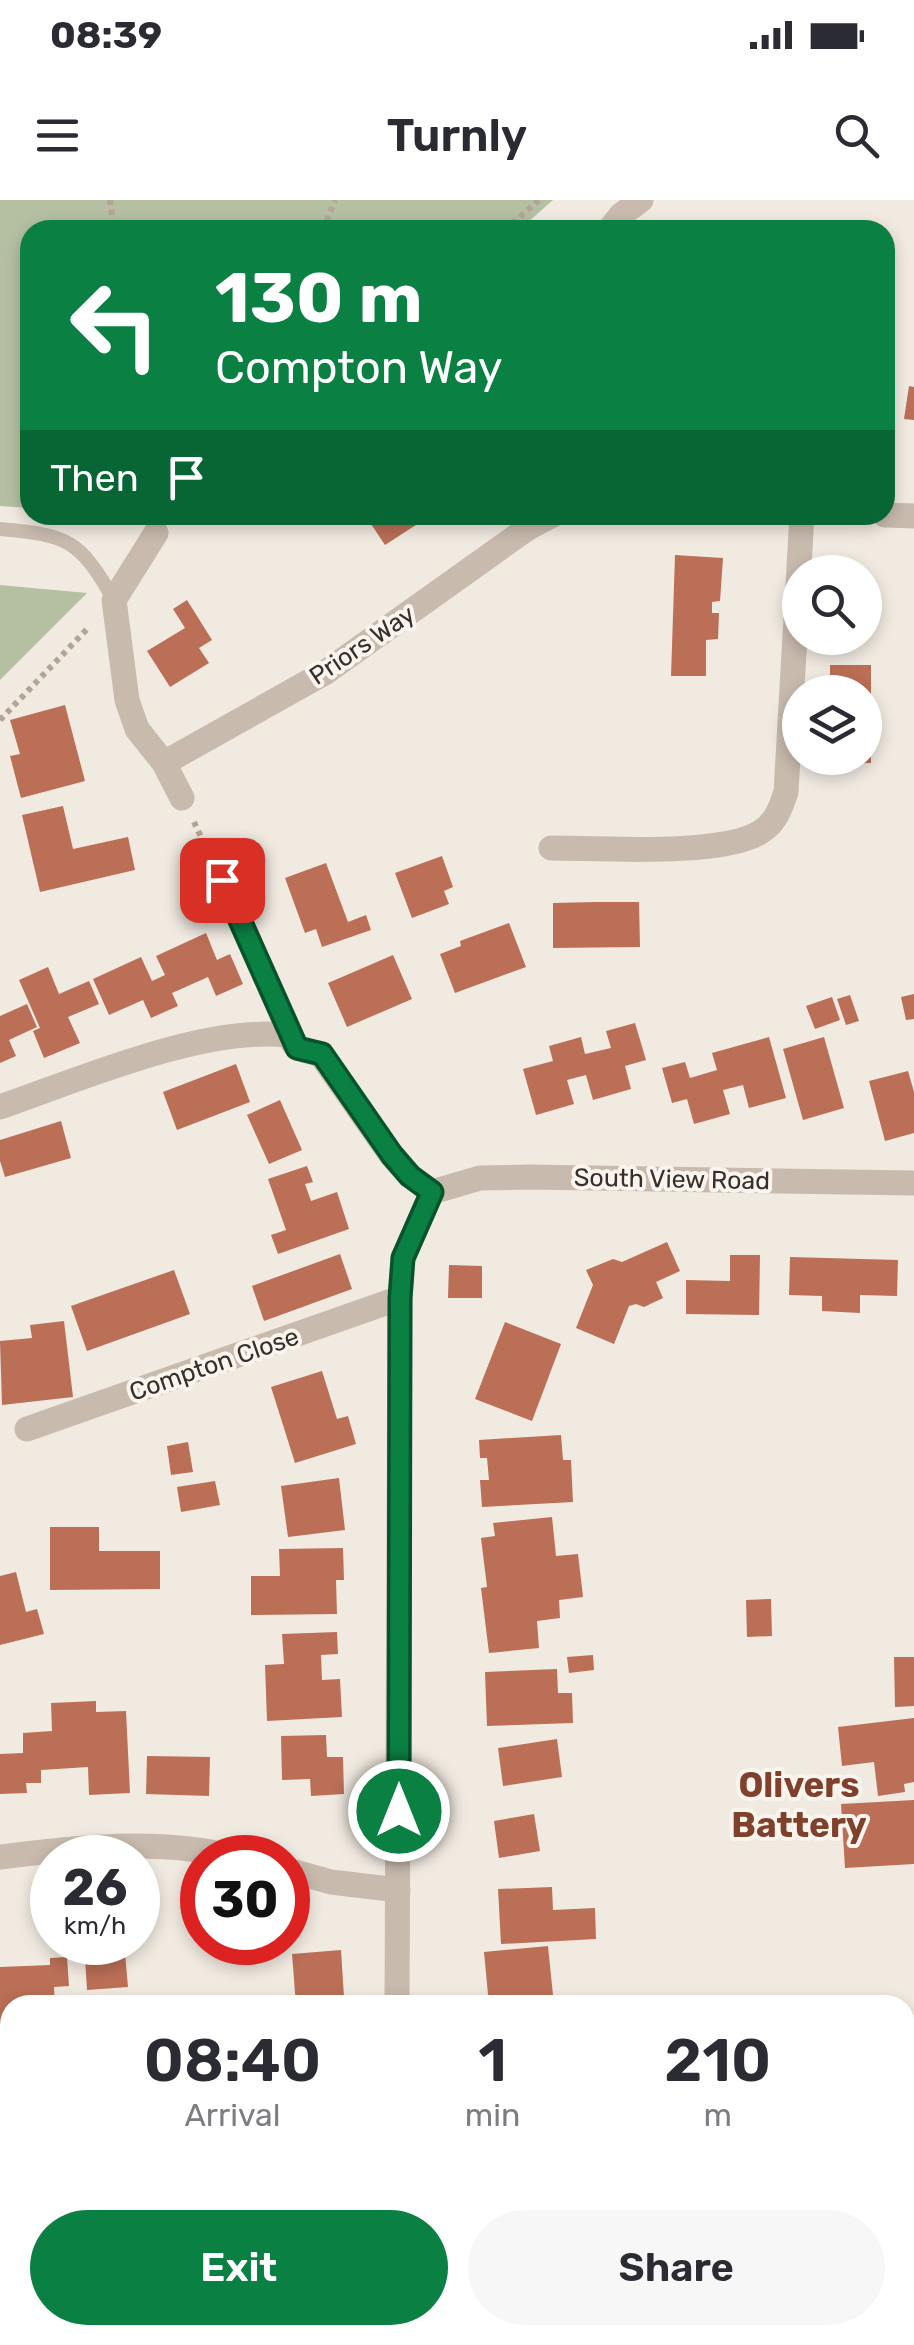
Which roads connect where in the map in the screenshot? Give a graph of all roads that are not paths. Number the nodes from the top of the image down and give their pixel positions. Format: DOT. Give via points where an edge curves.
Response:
graph roads {
  1 [pos="641,200"];
  2 [pos="617,220"];
  3 [pos="534,525"];
  4 [pos="801,525"];
  5 [pos="0,529"];
  6 [pos="156,533"];
  7 [pos="114,600"];
  8 [pos="164,764"];
  9 [pos="182,798"];
  10 [pos="551,848"];
  11 [pos="222,880"];
  12 [pos="297,1048"];
  13 [pos="0,1107"];
  14 [pos="914,1183"];
  15 [pos="432,1192"];
  16 [pos="400,1298"];
  17 [pos="27,1430"];
  18 [pos="180,1849"];
  19 [pos="0,1857"];
  20 [pos="310,1876"];
  21 [pos="398,1890"];
  22 [pos="397,1995"];
  1 -- 2 [label="street"];
  3 -- 8 [label="street, Priors Way" via="326,672"];
  4 -- 10 [label="street" via="786,792 779,814 763,831 722,844"];
  5 -- 7 [label="lane" via="54,534 86,556"];
  6 -- 7 [label="street"];
  7 -- 8 [label="street" via="127,700 136,729"];
  8 -- 9 [label="street"];
  11 -- 12 [label="street"];
  12 -- 13 [label="street" via="286,1035 229,1034"];
  12 -- 15 [label="street" via="322,1054 392,1155"];
  14 -- 15 [label="street, South View Road" via="513,1177 480,1178"];
  15 -- 16 [label="street" via="403,1258"];
  16 -- 17 [label="street, Compton Close"];
  16 -- 21 [label="street"];
  18 -- 19 [label="street"];
  20 -- 21 [label="street"];
  21 -- 22 [label="street"];
}
